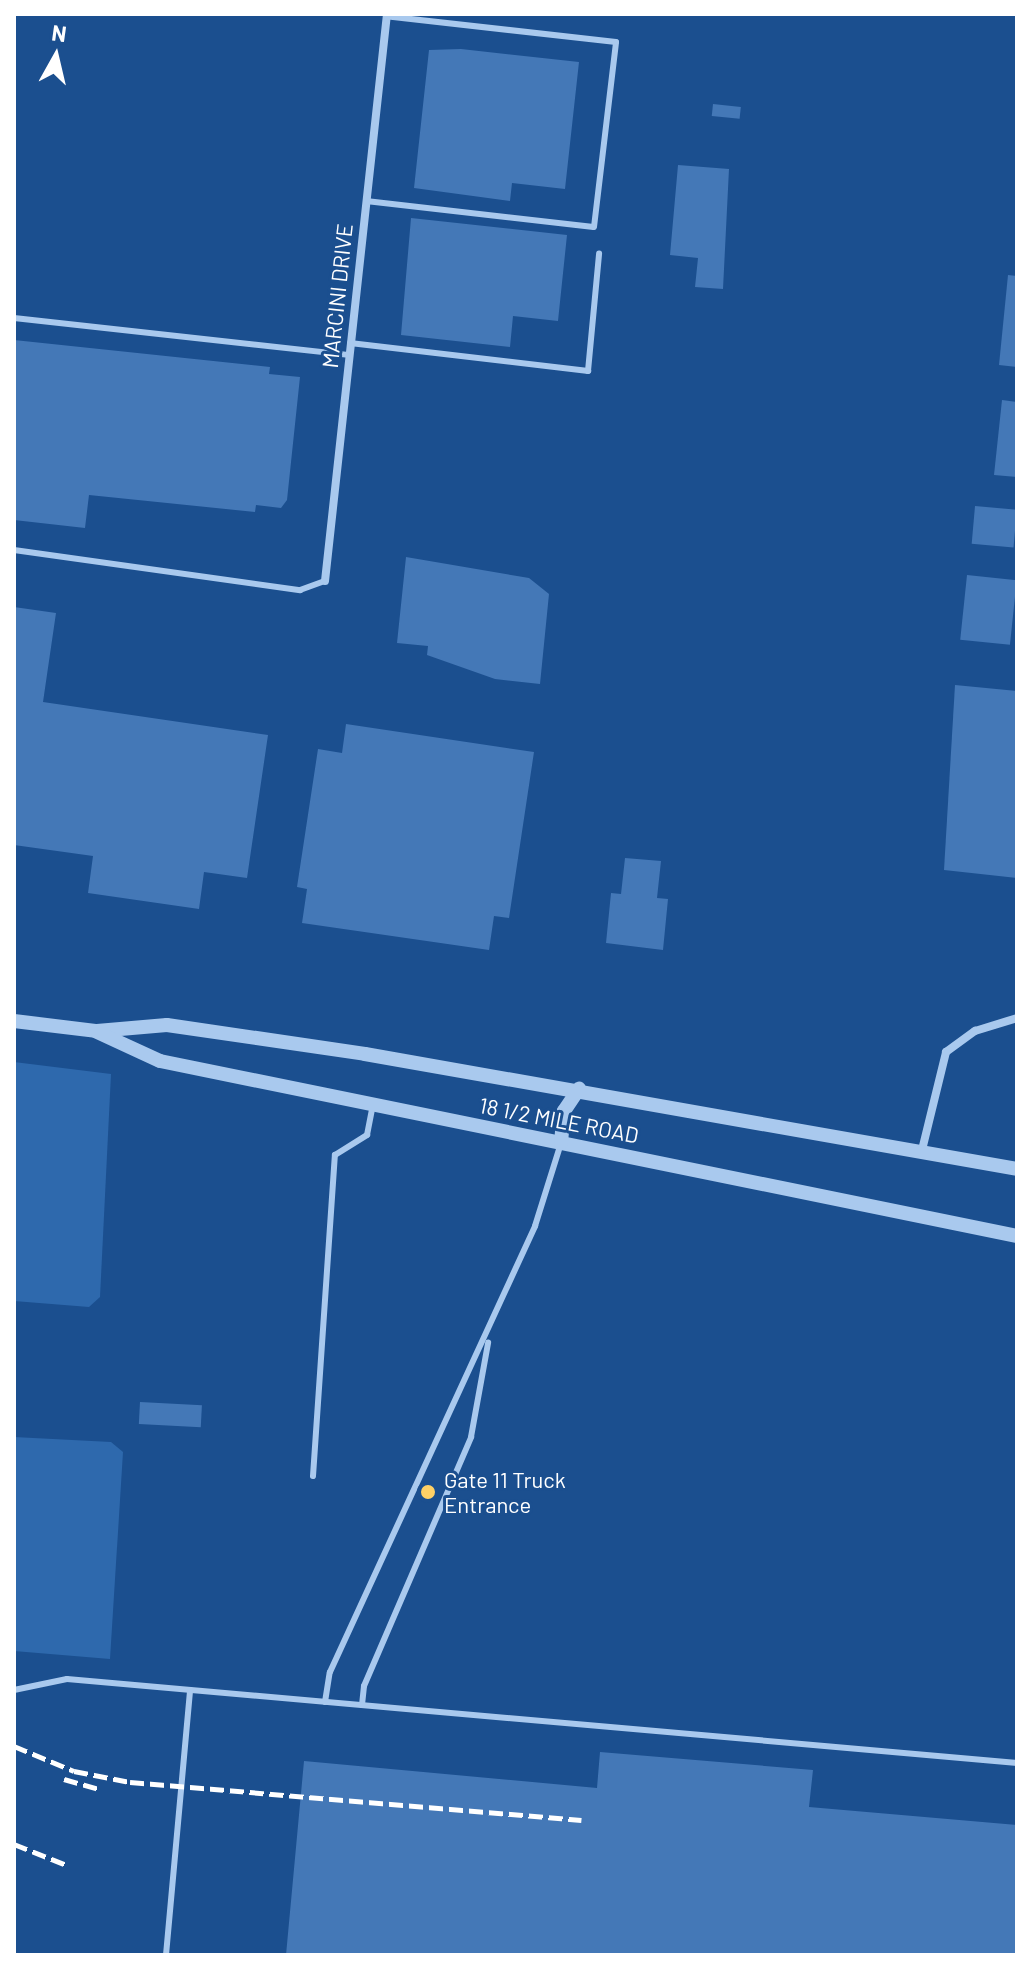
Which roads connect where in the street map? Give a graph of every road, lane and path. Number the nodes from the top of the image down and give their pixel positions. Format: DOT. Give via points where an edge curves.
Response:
graph roads {
  1 [pos="386,15"];
  2 [pos="366,201"];
  3 [pos="599,254"];
  4 [pos="14,318"];
  5 [pos="350,343"];
  6 [pos="348,355"];
  7 [pos="14,550"];
  8 [pos="325,581"];
  9 [pos="1017,1018"];
  10 [pos="14,1021"];
  11 [pos="97,1031"];
  12 [pos="579,1089"];
  13 [pos="373,1105"];
  14 [pos="561,1143"];
  15 [pos="922,1150"];
  16 [pos="1017,1169"];
  17 [pos="1017,1236"];
  18 [pos="489,1335"];
  19 [pos="313,1476"];
  20 [pos="14,1690"];
  21 [pos="190,1690"];
  22 [pos="325,1702"];
  23 [pos="362,1705"];
  24 [pos="1017,1763"];
  25 [pos="166,1955"];
  1 -- 2 [label="street, MARCINI DRIVE"];
  1 -- 2 [label="lane" via="616,42 594,227"];
  2 -- 5 [label="street, MARCINI DRIVE"];
  3 -- 5 [label="lane" via="588,371"];
  4 -- 6 [label="lane"];
  5 -- 6 [label="street, MARCINI DRIVE"];
  6 -- 8 [label="street, MARCINI DRIVE"];
  7 -- 8 [label="lane" via="300,590"];
  9 -- 15 [label="street" via="975,1031 946,1052"];
  10 -- 11 [label="street, 18 1/2 MILE ROAD"];
  11 -- 12 [label="street, 18 1/2 MILE ROAD" via="167,1025"];
  11 -- 13 [label="street, 18 1/2 MILE ROAD" via="160,1061"];
  12 -- 14 [label="street" via="564,1111"];
  12 -- 15 [label="street, 18 1/2 MILE ROAD"];
  13 -- 14 [label="street, 18 1/2 MILE ROAD"];
  13 -- 19 [label="lane" via="367,1135 335,1155"];
  14 -- 17 [label="street, 18 1/2 MILE ROAD"];
  14 -- 18 [label="lane" via="535,1226"];
  15 -- 16 [label="street, 18 1/2 MILE ROAD"];
  18 -- 22 [label="lane" via="441,1425 330,1672"];
  18 -- 23 [label="lane" via="471,1437 364,1686"];
  20 -- 21 [label="lane" via="51,1678"];
  21 -- 22 [label="lane"];
  21 -- 25 [label="lane"];
  22 -- 23 [label="lane"];
  23 -- 24 [label="lane"];
}
